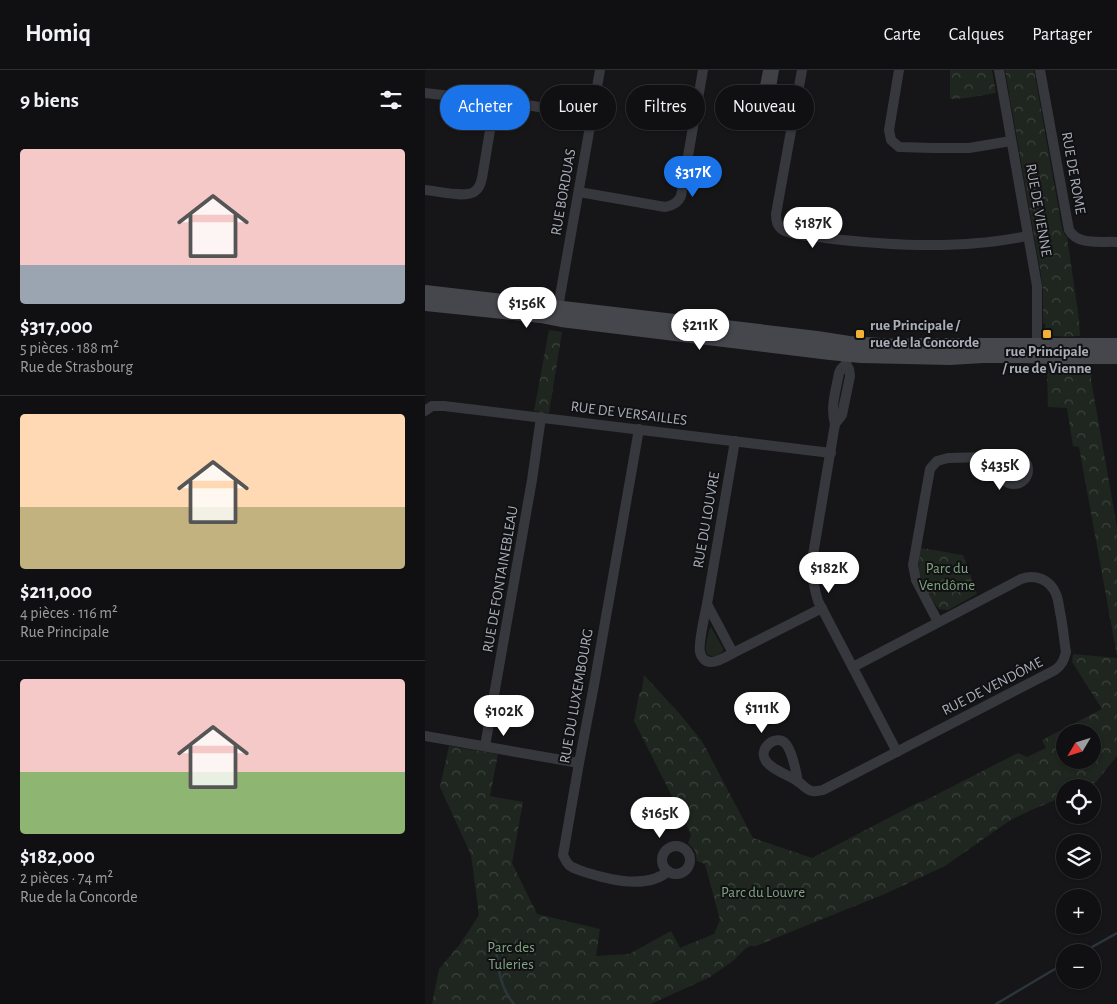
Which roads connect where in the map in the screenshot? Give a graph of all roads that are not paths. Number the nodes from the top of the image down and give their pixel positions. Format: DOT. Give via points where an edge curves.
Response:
graph roads {
  1 [pos="600,70"];
  2 [pos="703,70"];
  3 [pos="802,70"];
  4 [pos="899,70"];
  5 [pos="999,70"];
  6 [pos="1040,70"];
  7 [pos="597,85"];
  8 [pos="425,93"];
  9 [pos="440,95"];
  10 [pos="490,130"];
  11 [pos="590,130"];
  12 [pos="1011,141"];
  13 [pos="425,190"];
  14 [pos="579,192"];
  15 [pos="1028,236"];
  16 [pos="1117,242"];
  17 [pos="425,292"];
  18 [pos="425,304"];
  19 [pos="557,313"];
  20 [pos="1117,345"];
  21 [pos="1037,350"];
  22 [pos="847,354"];
  23 [pos="1117,357"];
  24 [pos="425,411"];
  25 [pos="541,418"];
  26 [pos="639,429"];
  27 [pos="735,441"];
  28 [pos="831,453"];
  29 [pos="1003,462"];
  30 [pos="707,604"];
  31 [pos="822,608"];
  32 [pos="938,622"];
  33 [pos="733,654"];
  34 [pos="853,666"];
  35 [pos="425,736"];
  36 [pos="485,746"];
  37 [pos="897,752"];
  38 [pos="579,764"];
  39 [pos="798,782"];
  40 [pos="668,871"];
  1 -- 7 [label="street, RUE BORDUAS"];
  2 -- 14 [label="street" via="679,201 665,206"];
  3 -- 15 [label="street" via="776,214 778,225 783,230 858,242 896,244 978,244"];
  4 -- 12 [label="street" via="889,130 891,140 899,147 969,148"];
  5 -- 12 [label="street, RUE DE VIENNE"];
  6 -- 16 [label="street, RUE DE ROME" via="1069,230 1083,241"];
  8 -- 9 [label="street"];
  10 -- 13 [label="street" via="482,178 474,192"];
  11 -- 14 [label="street, RUE BORDUAS"];
  12 -- 15 [label="street, RUE DE VIENNE"];
  14 -- 19 [label="street, RUE BORDUAS"];
  15 -- 21 [label="street, RUE DE VIENNE" via="1037,286"];
  17 -- 19 [label="street"];
  18 -- 19 [label="street" via="541,316"];
  19 -- 22 [label="street" via="817,338"];
  20 -- 21 [label="street"];
  21 -- 22 [label="street" via="920,345"];
  21 -- 23 [label="street"];
  22 -- 28 [label="street" via="839,373 832,413 835,424"];
  24 -- 25 [label="street, RUE DE VERSAILLES" via="439,406"];
  25 -- 26 [label="street, RUE DE VERSAILLES"];
  25 -- 36 [label="street, RUE DE FONTAINEBLEAU"];
  26 -- 27 [label="street, RUE DE VERSAILLES"];
  26 -- 38 [label="street, RUE DU LUXEMBOURG"];
  27 -- 28 [label="street, RUE DE VERSAILLES"];
  27 -- 30 [label="street, RUE DU LOUVRE"];
  28 -- 31 [label="street" via="811,566 812,580"];
  29 -- 32 [label="street" via="988,458 948,458 937,461 930,469 913,571"];
  30 -- 33 [label="street"];
  30 -- 33 [label="street, RUE DU LOUVRE" via="700,653 704,660 711,662"];
  31 -- 33 [label="street, RUE DU LOUVRE"];
  31 -- 34 [label="street"];
  32 -- 34 [label="street, RUE DE VENDÔME"];
  32 -- 37 [label="street, RUE DE VENDÔME" via="1021,579 1039,578 1048,583 1057,595 1066,652 1064,660 1055,670"];
  34 -- 37 [label="street"];
  35 -- 36 [label="street"];
  36 -- 38 [label="street"];
  37 -- 39 [label="street, RUE DE VENDÔME" via="823,790 811,791"];
  38 -- 40 [label="street, RUE DU LUXEMBOURG" via="563,855 568,864 606,879 627,881 651,879"];
}
